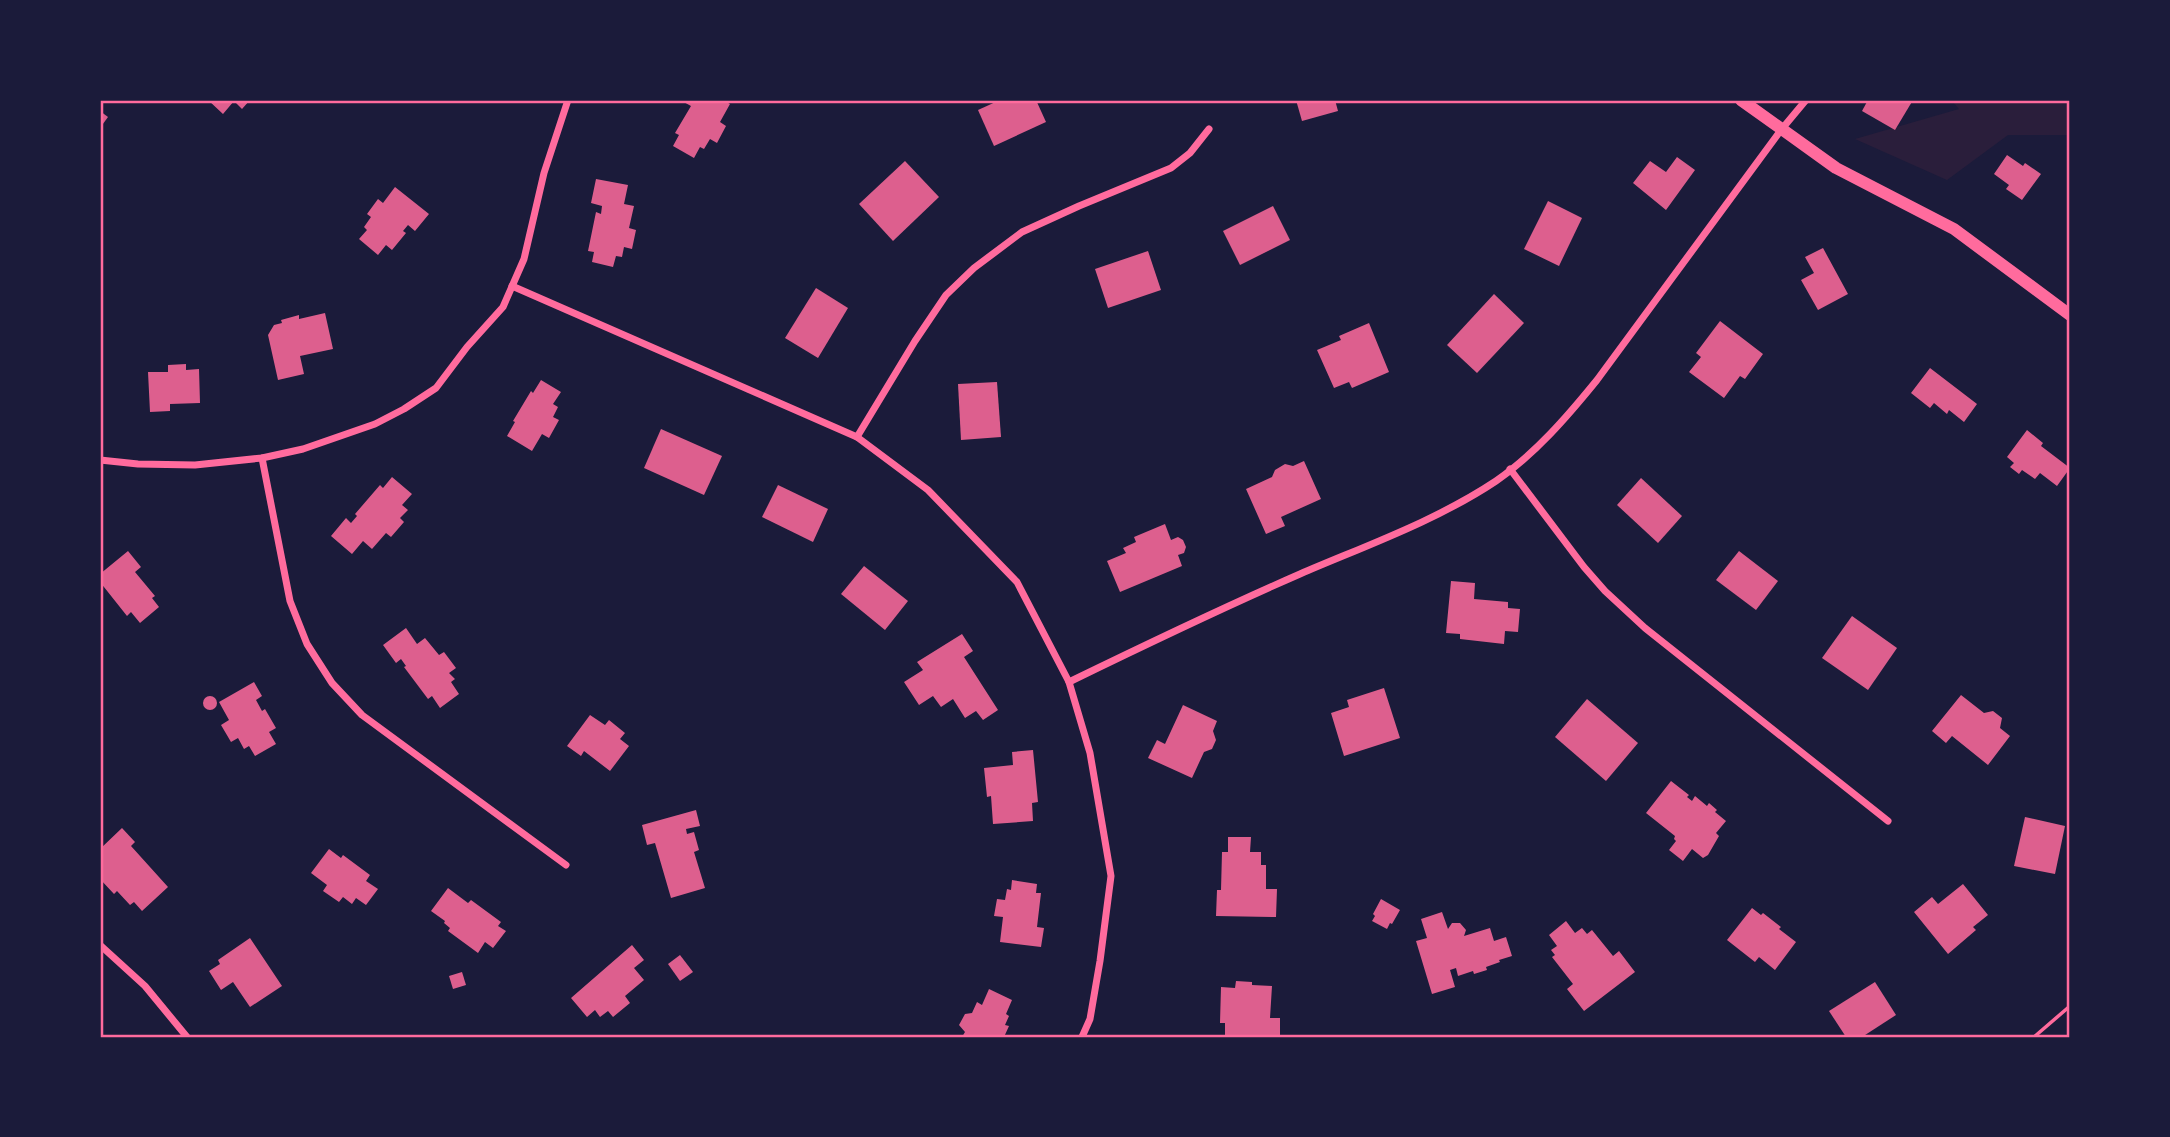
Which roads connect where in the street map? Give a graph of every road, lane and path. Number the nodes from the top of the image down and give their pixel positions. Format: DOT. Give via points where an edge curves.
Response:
graph roads {
  1 [pos="568,100"];
  2 [pos="1741,100"];
  3 [pos="1807,100"];
  4 [pos="1209,129"];
  5 [pos="1781,130"];
  6 [pos="512,286"];
  7 [pos="2070,315"];
  8 [pos="857,437"];
  9 [pos="262,458"];
  10 [pos="100,460"];
  11 [pos="1510,470"];
  12 [pos="1069,682"];
  13 [pos="1888,821"];
  14 [pos="566,864"];
  15 [pos="100,945"];
  16 [pos="2070,1006"];
  17 [pos="187,1037"];
  18 [pos="1082,1037"];
  19 [pos="2034,1037"];
  1 -- 6 [label="street" via="544,173 524,259"];
  2 -- 5 [label="street"];
  3 -- 5 [label="street"];
  4 -- 8 [label="street" via="1171,169 1022,232 974,268 946,295"];
  5 -- 7 [label="street" via="1836,168 1954,229"];
  5 -- 11 [label="street" via="1597,380"];
  6 -- 8 [label="street"];
  6 -- 9 [label="street" via="503,307 436,387 364,428"];
  8 -- 12 [label="street" via="928,490 1017,582"];
  9 -- 10 [label="street" via="195,465"];
  9 -- 14 [label="street" via="290,601 307,644 332,683 362,716"];
  11 -- 12 [label="street" via="1454,506 1229,605"];
  11 -- 13 [label="street" via="1605,591"];
  12 -- 18 [label="street" via="1090,753 1111,877 1090,1019"];
  15 -- 17 [label="street" via="145,986"];
  16 -- 19 [label="path"];
}
